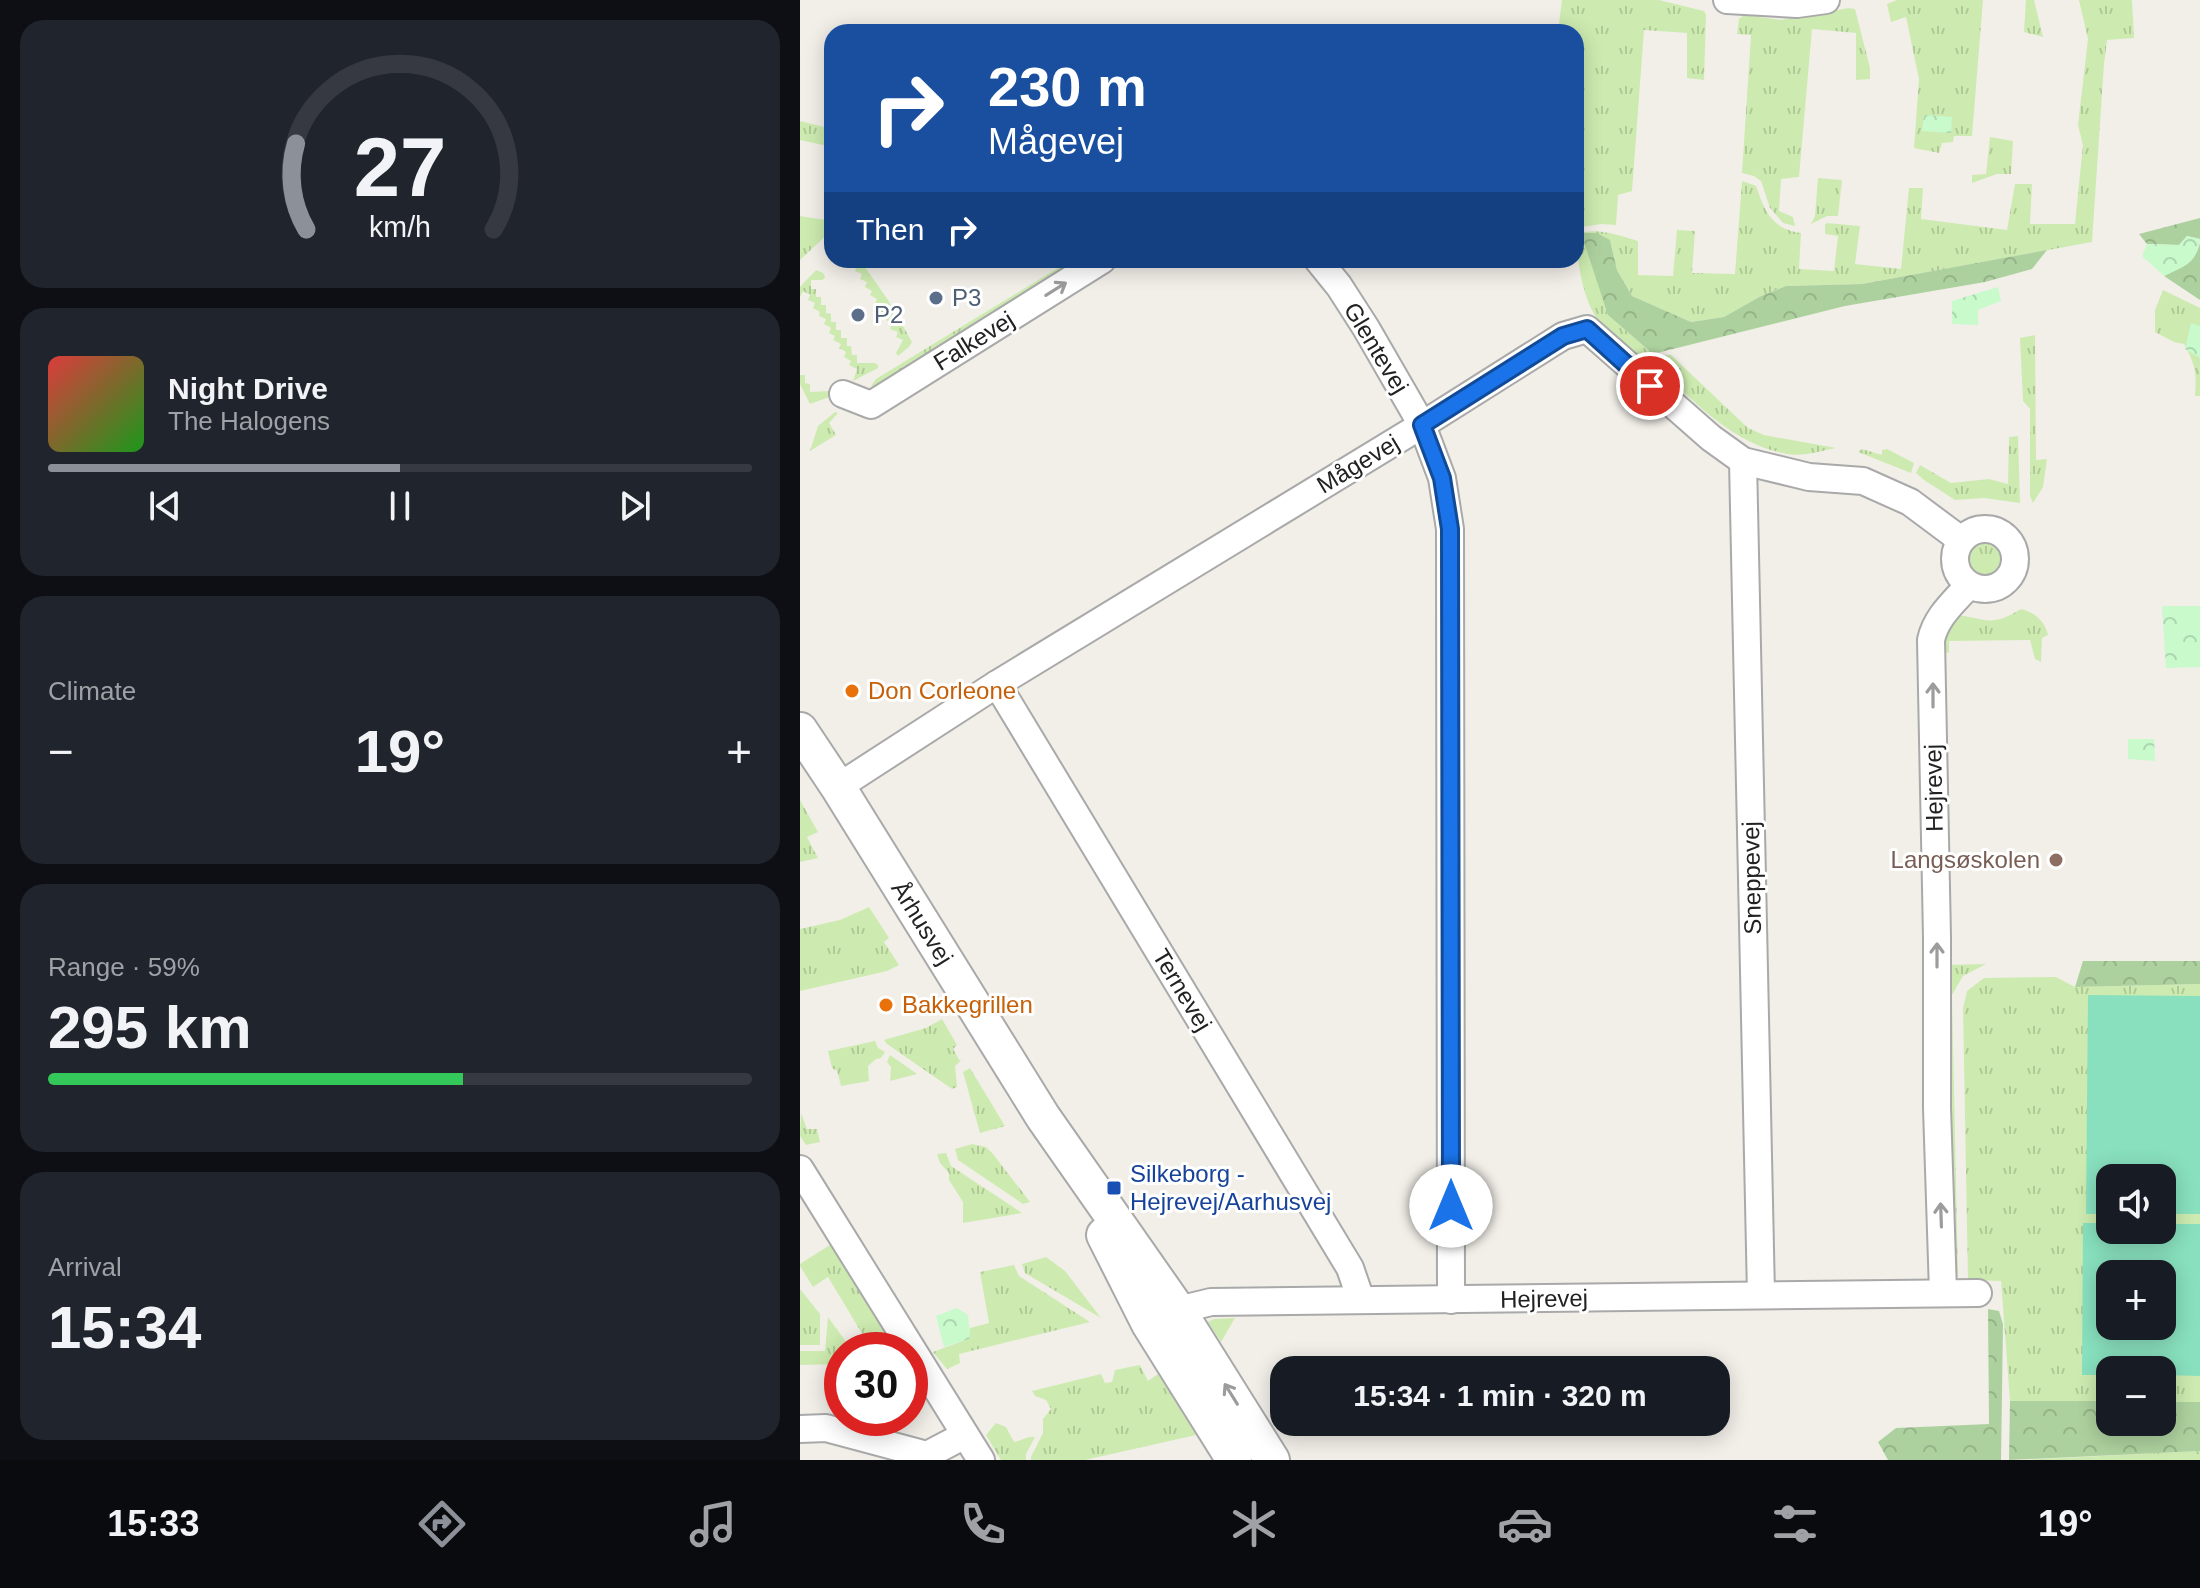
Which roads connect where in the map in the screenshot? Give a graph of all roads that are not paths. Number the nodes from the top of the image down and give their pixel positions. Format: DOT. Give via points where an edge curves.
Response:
graph roads {
  1 [pos="1727,0"];
  2 [pos="1826,0"];
  3 [pos="1089,268"];
  4 [pos="1324,268"];
  5 [pos="843,394"];
  6 [pos="1422,425"];
  7 [pos="1743,461"];
  8 [pos="1961,540"];
  9 [pos="1969,585"];
  10 [pos="997,684"];
  11 [pos="800,730"];
  12 [pos="838,787"];
  13 [pos="800,1169"];
  14 [pos="1943,1292"];
  15 [pos="1978,1293"];
  16 [pos="1761,1295"];
  17 [pos="1361,1300"];
  18 [pos="1451,1300"];
  19 [pos="1164,1317"];
  20 [pos="800,1429"];
  21 [pos="965,1435"];
  22 [pos="981,1460"];
  23 [pos="1234,1460"];
  24 [pos="1272,1460"];
  1 -- 2 [label="street"];
  5 -- 3 [label="street, Falkevej, one-way" via="871,405"];
  4 -- 6 [label="street, Glentevej"];
  6 -- 7 [label="street, Mågevej" via="1563,336 1587,329"];
  6 -- 10 [label="street, Mågevej"];
  6 -- 18 [label="street, Glentevej" via="1442,478 1450,529"];
  7 -- 8 [label="street, Mågevej" via="1809,477 1863,481 1910,502"];
  7 -- 16 [label="street, Sneppevej"];
  8 -- 9 [label="street" via="1956,568"];
  8 -- 9 [label="street" via="1975,531 1991,530 2005,537 2014,551 2013,569 2003,584 1986,590"];
  14 -- 9 [label="street, Hejrevej, one-way" via="1931,640 1940,618"];
  10 -- 12 [label="street, Mågevej"];
  10 -- 17 [label="street, Ternevej" via="1350,1268"];
  11 -- 12 [label="street, Århusvej"];
  12 -- 19 [label="street, Århusvej"];
  13 -- 21 [label="street"];
  14 -- 15 [label="street, Hejrevej"];
  14 -- 16 [label="street, Hejrevej"];
  16 -- 18 [label="street, Hejrevej"];
  17 -- 18 [label="street, Hejrevej"];
  17 -- 19 [label="street, Hejrevej" via="1211,1302"];
  19 -- 23 [label="street, Århusvej"];
  24 -- 19 [label="street, Århusvej, one-way"];
  20 -- 21 [label="street" via="826,1428 927,1455"];
  21 -- 22 [label="street"];
}
